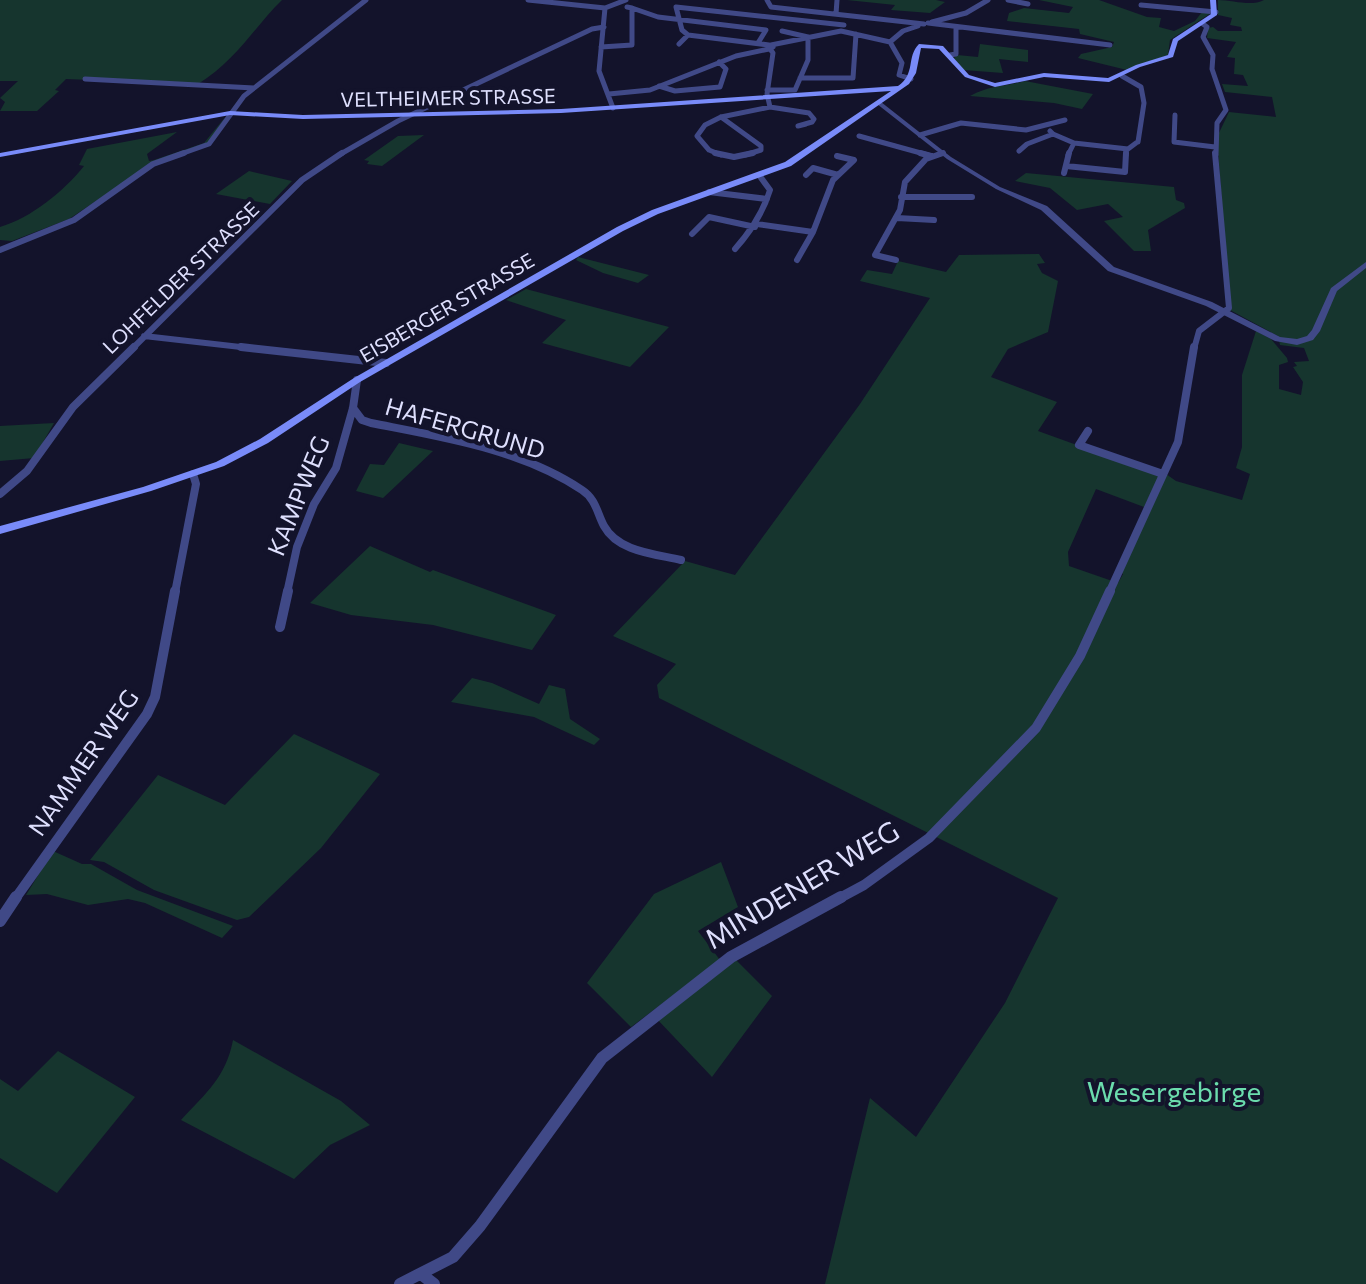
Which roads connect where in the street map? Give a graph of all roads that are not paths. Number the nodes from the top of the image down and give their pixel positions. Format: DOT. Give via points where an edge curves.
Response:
graph roads {
  1 [pos="366,0"];
  2 [pos="528,0"];
  3 [pos="626,0"];
  4 [pos="767,0"];
  5 [pos="837,0"];
  6 [pos="988,0"];
  7 [pos="1008,0"];
  8 [pos="1213,0"];
  9 [pos="617,3"];
  10 [pos="1028,4"];
  11 [pos="1141,5"];
  12 [pos="605,8"];
  13 [pos="632,8"];
  14 [pos="1216,12"];
  15 [pos="836,14"];
  16 [pos="754,16"];
  17 [pos="849,16"];
  18 [pos="678,19"];
  19 [pos="926,24"];
  20 [pos="1203,24"];
  21 [pos="604,27"];
  22 [pos="746,27"];
  23 [pos="705,28"];
  24 [pos="842,28"];
  25 [pos="956,28"];
  26 [pos="782,31"];
  27 [pos="856,34"];
  28 [pos="691,35"];
  29 [pos="808,37"];
  30 [pos="890,42"];
  31 [pos="679,44"];
  32 [pos="1110,45"];
  33 [pos="761,46"];
  34 [pos="601,47"];
  35 [pos="771,47"];
  36 [pos="950,55"];
  37 [pos="719,62"];
  38 [pos="1122,76"];
  39 [pos="800,78"];
  40 [pos="85,79"];
  41 [pos="911,79"];
  42 [pos="659,86"];
  43 [pos="254,88"];
  44 [pos="900,88"];
  45 [pos="767,93"];
  46 [pos="609,94"];
  47 [pos="879,103"];
  48 [pos="770,107"];
  49 [pos="613,108"];
  50 [pos="230,113"];
  51 [pos="412,115"];
  52 [pos="1175,115"];
  53 [pos="721,117"];
  54 [pos="1065,120"];
  55 [pos="806,124"];
  56 [pos="1039,126"];
  57 [pos="1053,134"];
  58 [pos="920,135"];
  59 [pos="859,136"];
  60 [pos="1074,143"];
  61 [pos="1215,147"];
  62 [pos="1126,149"];
  63 [pos="1019,151"];
  64 [pos="943,153"];
  65 [pos="0,155"];
  66 [pos="837,156"];
  67 [pos="931,156"];
  68 [pos="759,175"];
  69 [pos="806,175"];
  70 [pos="838,175"];
  71 [pos="709,192"];
  72 [pos="901,197"];
  73 [pos="972,197"];
  74 [pos="767,199"];
  75 [pos="897,218"];
  76 [pos="934,220"];
  77 [pos="756,226"];
  78 [pos="813,232"];
  79 [pos="692,234"];
  80 [pos="735,249"];
  81 [pos="0,250"];
  82 [pos="797,260"];
  83 [pos="896,260"];
  84 [pos="1366,264"];
  85 [pos="1226,311"];
  86 [pos="144,336"];
  87 [pos="386,363"];
  88 [pos="357,380"];
  89 [pos="353,408"];
  90 [pos="1088,431"];
  91 [pos="193,474"];
  92 [pos="1163,474"];
  93 [pos="0,494"];
  94 [pos="0,530"];
  95 [pos="681,560"];
  96 [pos="280,627"];
  97 [pos="2,913"];
  98 [pos="421,1274"];
  99 [pos="400,1284"];
  100 [pos="434,1284"];
  1 -- 43 [label="street"];
  2 -- 12 [label="street"];
  3 -- 9 [label="street"];
  4 -- 15 [label="street" via="771,7"];
  5 -- 15 [label="street"];
  6 -- 19 [label="street" via="966,13"];
  7 -- 10 [label="street"];
  8 -- 14 [label="main road"];
  9 -- 12 [label="street"];
  9 -- 13 [label="street"];
  11 -- 14 [label="street"];
  12 -- 21 [label="street"];
  13 -- 18 [label="street"];
  13 -- 34 [label="street" via="632,45"];
  14 -- 20 [label="main road"];
  15 -- 17 [label="street"];
  16 -- 18 [label="street" via="676,7"];
  16 -- 22 [label="street"];
  16 -- 24 [label="street"];
  17 -- 19 [label="street"];
  17 -- 24 [label="street"];
  18 -- 22 [label="street"];
  18 -- 28 [label="street"];
  19 -- 25 [label="street"];
  19 -- 30 [label="street" via="903,31"];
  20 -- 38 [label="main road" via="1174,42 1171,56"];
  20 -- 61 [label="street" via="1226,110 1217,123"];
  21 -- 34 [label="street"];
  21 -- 51 [label="street, LOHFELDER STRASSE"];
  22 -- 33 [label="street" via="766,30"];
  23 -- 28 [label="street"];
  24 -- 27 [label="street"];
  24 -- 29 [label="street"];
  25 -- 32 [label="street"];
  25 -- 36 [label="street" via="956,54"];
  26 -- 29 [label="street"];
  27 -- 30 [label="street"];
  27 -- 39 [label="street" via="853,78"];
  28 -- 31 [label="street"];
  28 -- 33 [label="street"];
  29 -- 35 [label="street"];
  29 -- 39 [label="street" via="810,53"];
  30 -- 41 [label="street" via="902,63 899,75"];
  33 -- 35 [label="street"];
  33 -- 37 [label="street"];
  34 -- 46 [label="street" via="599,71"];
  35 -- 45 [label="street"];
  36 -- 38 [label="main road" via="967,76 991,85 1037,76 1097,81"];
  36 -- 41 [label="main road" via="934,45 917,48"];
  37 -- 42 [label="street"];
  37 -- 42 [label="street" via="726,69 720,87 675,91"];
  38 -- 62 [label="street" via="1141,87 1144,98 1137,143"];
  39 -- 45 [label="street" via="795,90"];
  40 -- 43 [label="street"];
  41 -- 44 [label="main road, EISBERGER STRASSE"];
  42 -- 46 [label="street"];
  43 -- 50 [label="street"];
  44 -- 45 [label="main road, VELTHEIMER STRASSE"];
  44 -- 47 [label="main road, EISBERGER STRASSE"];
  45 -- 48 [label="street"];
  45 -- 49 [label="main road, VELTHEIMER STRASSE"];
  46 -- 49 [label="street"];
  47 -- 58 [label="street"];
  47 -- 68 [label="main road, EISBERGER STRASSE" via="802,156"];
  48 -- 53 [label="street"];
  48 -- 55 [label="street" via="809,113 814,119"];
  49 -- 51 [label="main road, VELTHEIMER STRASSE"];
  50 -- 51 [label="main road, VELTHEIMER STRASSE"];
  50 -- 65 [label="main road, VELTHEIMER STRASSE"];
  50 -- 81 [label="street" via="206,145 153,164 74,220"];
  51 -- 86 [label="street, LOHFELDER STRASSE" via="361,140 302,180"];
  52 -- 61 [label="street" via="1174,142"];
  53 -- 53 [label="street" via="701,128 701,144 731,158 762,149"];
  54 -- 56 [label="street"];
  56 -- 57 [label="street"];
  56 -- 58 [label="street" via="1026,130 964,123"];
  57 -- 60 [label="street"];
  57 -- 63 [label="street"];
  58 -- 64 [label="street"];
  59 -- 67 [label="street"];
  60 -- 62 [label="street"];
  60 -- 62 [label="street" via="1065,170 1125,172"];
  61 -- 85 [label="street"];
  64 -- 67 [label="street"];
  64 -- 85 [label="street" via="998,188 1044,208 1111,269"];
  66 -- 70 [label="street" via="854,160"];
  67 -- 72 [label="street" via="905,182"];
  68 -- 71 [label="main road, EISBERGER STRASSE"];
  68 -- 74 [label="street" via="770,190"];
  69 -- 70 [label="street" via="813,168"];
  70 -- 78 [label="street"];
  71 -- 74 [label="street"];
  71 -- 87 [label="main road, EISBERGER STRASSE" via="620,229"];
  72 -- 73 [label="street"];
  72 -- 75 [label="street"];
  74 -- 77 [label="street"];
  75 -- 76 [label="street"];
  75 -- 83 [label="street" via="875,255"];
  77 -- 78 [label="street"];
  77 -- 79 [label="street" via="709,217"];
  77 -- 80 [label="street"];
  78 -- 82 [label="street"];
  84 -- 85 [label="street" via="1334,290 1316,331 1304,340 1269,335"];
  85 -- 92 [label="street, MINDENER WEG" via="1196,338 1178,442"];
  86 -- 87 [label="street"];
  86 -- 93 [label="street, LOHFELDER STRASSE" via="73,407 27,471"];
  87 -- 88 [label="main road, EISBERGER STRASSE"];
  88 -- 89 [label="street, KAMPWEG"];
  88 -- 91 [label="main road, EISBERGER STRASSE" via="264,441"];
  89 -- 95 [label="street, HAFERGRUND" via="362,420 455,442 567,481 595,500 604,528 613,537"];
  89 -- 96 [label="street, KAMPWEG" via="336,468 297,547"];
  90 -- 92 [label="street" via="1079,445"];
  91 -- 94 [label="main road, EISBERGER STRASSE"];
  91 -- 97 [label="street, NAMMER WEG" via="194,495 155,697"];
  92 -- 98 [label="street, MINDENER WEG" via="1080,656 1036,728 929,838 864,885 731,957 619,1042 480,1226 453,1257"];
  98 -- 99 [label="street, MINDENER WEG"];
  98 -- 100 [label="street"];
}
